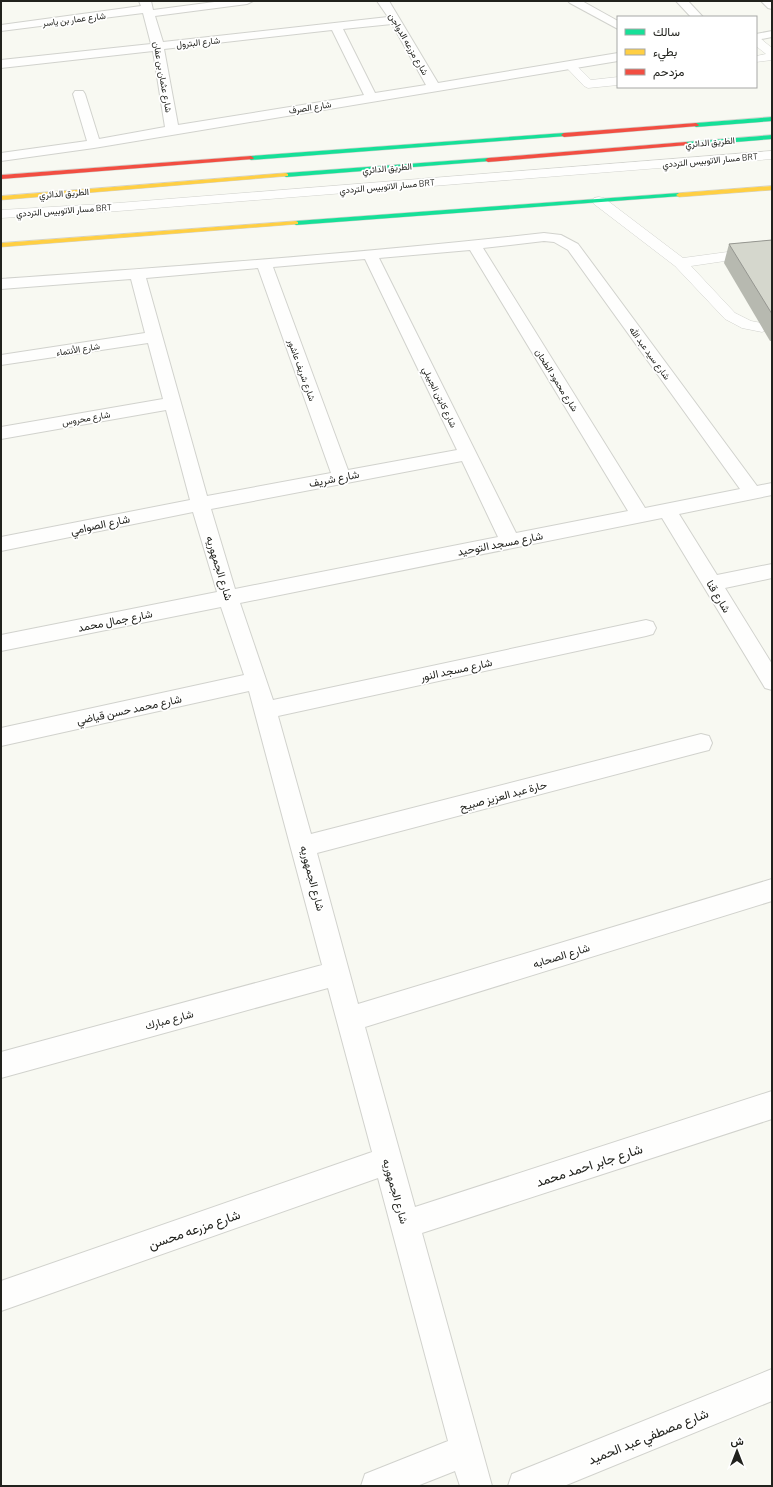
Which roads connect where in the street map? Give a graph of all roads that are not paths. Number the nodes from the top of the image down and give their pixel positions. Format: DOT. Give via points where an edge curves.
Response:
graph roads {
  1 [pos="247,1"];
  2 [pos="383,1"];
  3 [pos="574,1"];
  4 [pos="682,1"];
  5 [pos="767,1"];
  6 [pos="772,6"];
  7 [pos="147,8"];
  8 [pos="696,16"];
  9 [pos="396,20"];
  10 [pos="617,25"];
  11 [pos="336,27"];
  12 [pos="1,28"];
  13 [pos="772,34"];
  14 [pos="757,37"];
  15 [pos="757,41"];
  16 [pos="158,46"];
  17 [pos="617,57"];
  18 [pos="757,59"];
  19 [pos="1,64"];
  20 [pos="571,66"];
  21 [pos="617,81"];
  22 [pos="434,87"];
  23 [pos="79,94"];
  24 [pos="371,98"];
  25 [pos="772,119"];
  26 [pos="172,130"];
  27 [pos="772,137"];
  28 [pos="1,143"];
  29 [pos="94,144"];
  30 [pos="772,154"];
  31 [pos="1,157"];
  32 [pos="1,177"];
  33 [pos="772,188"];
  34 [pos="1,198"];
  35 [pos="599,201"];
  36 [pos="1,214"];
  37 [pos="1,245"];
  38 [pos="474,245"];
  39 [pos="772,250"];
  40 [pos="370,254"];
  41 [pos="264,263"];
  42 [pos="680,263"];
  43 [pos="137,274"];
  44 [pos="1,284"];
  45 [pos="762,327"];
  46 [pos="154,337"];
  47 [pos="1,360"];
  48 [pos="172,403"];
  49 [pos="1,433"];
  50 [pos="468,454"];
  51 [pos="341,477"];
  52 [pos="772,489"];
  53 [pos="753,493"];
  54 [pos="200,504"];
  55 [pos="667,510"];
  56 [pos="640,515"];
  57 [pos="510,541"];
  58 [pos="1,544"];
  59 [pos="772,571"];
  60 [pos="711,584"];
  61 [pos="228,597"];
  62 [pos="646,628"];
  63 [pos="1,644"];
  64 [pos="770,676"];
  65 [pos="257,681"];
  66 [pos="266,710"];
  67 [pos="1,737"];
  68 [pos="701,743"];
  69 [pos="304,846"];
  70 [pos="772,890"];
  71 [pos="338,973"];
  72 [pos="350,1019"];
  73 [pos="1,1065"];
  74 [pos="772,1105"];
  75 [pos="387,1161"];
  76 [pos="406,1224"];
  77 [pos="1,1296"];
  78 [pos="772,1385"];
  79 [pos="466,1450"];
  80 [pos="377,1486"];
  81 [pos="476,1486"];
  82 [pos="524,1486"];
  1 -- 7 [label="street, شارع عمار بن ياسر"];
  2 -- 9 [label="street, شارع مزرعه الدواجن"];
  3 -- 10 [label="street"];
  4 -- 8 [label="street"];
  5 -- 6 [label="street"];
  7 -- 12 [label="street, شارع عمار بن ياسر"];
  7 -- 16 [label="street, شارع عثمان بن عفان"];
  9 -- 11 [label="street, شارع البترول"];
  9 -- 22 [label="street, شارع مزرعه الدواجن"];
  11 -- 16 [label="street, شارع البترول"];
  11 -- 24 [label="street"];
  13 -- 14 [label="street"];
  15 -- 18 [label="lane" via="772,54 770,57"];
  16 -- 19 [label="street, شارع البترول"];
  16 -- 26 [label="street, شارع عثمان بن عفان"];
  17 -- 20 [label="street, شارع الصرف"];
  20 -- 21 [label="lane" via="588,84"];
  20 -- 22 [label="street, شارع الصرف"];
  22 -- 24 [label="street, شارع الصرف"];
  23 -- 29 [label="street"];
  24 -- 26 [label="street, شارع الصرف"];
  25 -- 32 [label="highway, الطريق الدائري"];
  26 -- 29 [label="street, شارع الصرف"];
  27 -- 34 [label="highway, الطريق الدائري"];
  28 -- 31 [label="street"];
  29 -- 31 [label="street, شارع الصرف"];
  30 -- 36 [label="lane, مسار الاتوبيس الترددي BRT" via="134,206"];
  33 -- 35 [label="highway"];
  35 -- 37 [label="highway"];
  35 -- 42 [label="lane"];
  38 -- 40 [label="street, شارع سيد عبد الله"];
  38 -- 53 [label="street, شارع سيد عبد الله" via="556,238 573,247"];
  38 -- 56 [label="street, شارع محمود الطحان"];
  39 -- 42 [label="lane"];
  40 -- 41 [label="street, شارع سيد عبد الله"];
  40 -- 50 [label="street, شارع كابتن الجيبلي"];
  41 -- 43 [label="street, شارع سيد عبد الله"];
  41 -- 51 [label="street, شارع شريف عاشور"];
  42 -- 45 [label="lane" via="730,316 747,324"];
  43 -- 44 [label="street, شارع سيد عبد الله"];
  43 -- 46 [label="street, شارع الجمهوريه"];
  46 -- 47 [label="street, شارع الأنتماء"];
  46 -- 48 [label="street, شارع الجمهوريه"];
  48 -- 49 [label="street, شارع محروس"];
  48 -- 54 [label="street, شارع الجمهوريه"];
  50 -- 51 [label="street, شارع شريف"];
  50 -- 57 [label="street, شارع كابتن الجيبلي"];
  51 -- 54 [label="street, شارع شريف"];
  52 -- 53 [label="street, شارع مسجد التوحيد"];
  53 -- 55 [label="street, شارع مسجد التوحيد"];
  54 -- 58 [label="street, شارع الصوامي"];
  54 -- 61 [label="street, شارع الجمهوريه"];
  55 -- 56 [label="street, شارع مسجد التوحيد"];
  55 -- 60 [label="street, شارع قنا"];
  56 -- 57 [label="street, شارع مسجد التوحيد"];
  57 -- 61 [label="street, شارع مسجد التوحيد"];
  59 -- 60 [label="street"];
  60 -- 64 [label="street, شارع قنا"];
  61 -- 63 [label="street, شارع جمال محمد"];
  61 -- 65 [label="street, شارع الجمهوريه"];
  62 -- 66 [label="street, شارع مسجد النور"];
  65 -- 66 [label="street, شارع الجمهوريه"];
  65 -- 67 [label="street, شارع محمد حسن قياضي"];
  66 -- 69 [label="street, شارع الجمهوريه"];
  68 -- 69 [label="street, حارة عبد العزيز صبيح"];
  69 -- 71 [label="street, شارع الجمهوريه"];
  70 -- 72 [label="street, شارع الصحابه"];
  71 -- 72 [label="street, شارع الجمهوريه"];
  71 -- 73 [label="street, شارع مبارك"];
  72 -- 75 [label="street, شارع الجمهوريه"];
  74 -- 76 [label="street, شارع جابر احمد محمد"];
  75 -- 76 [label="street, شارع الجمهوريه"];
  75 -- 77 [label="street, شارع مزرعه محسن"];
  76 -- 79 [label="street, شارع الجمهوريه"];
  78 -- 82 [label="street, شارع مصطفي عبد الحميد"];
  79 -- 80 [label="street"];
  79 -- 81 [label="street, شارع الجمهوريه"];
}
